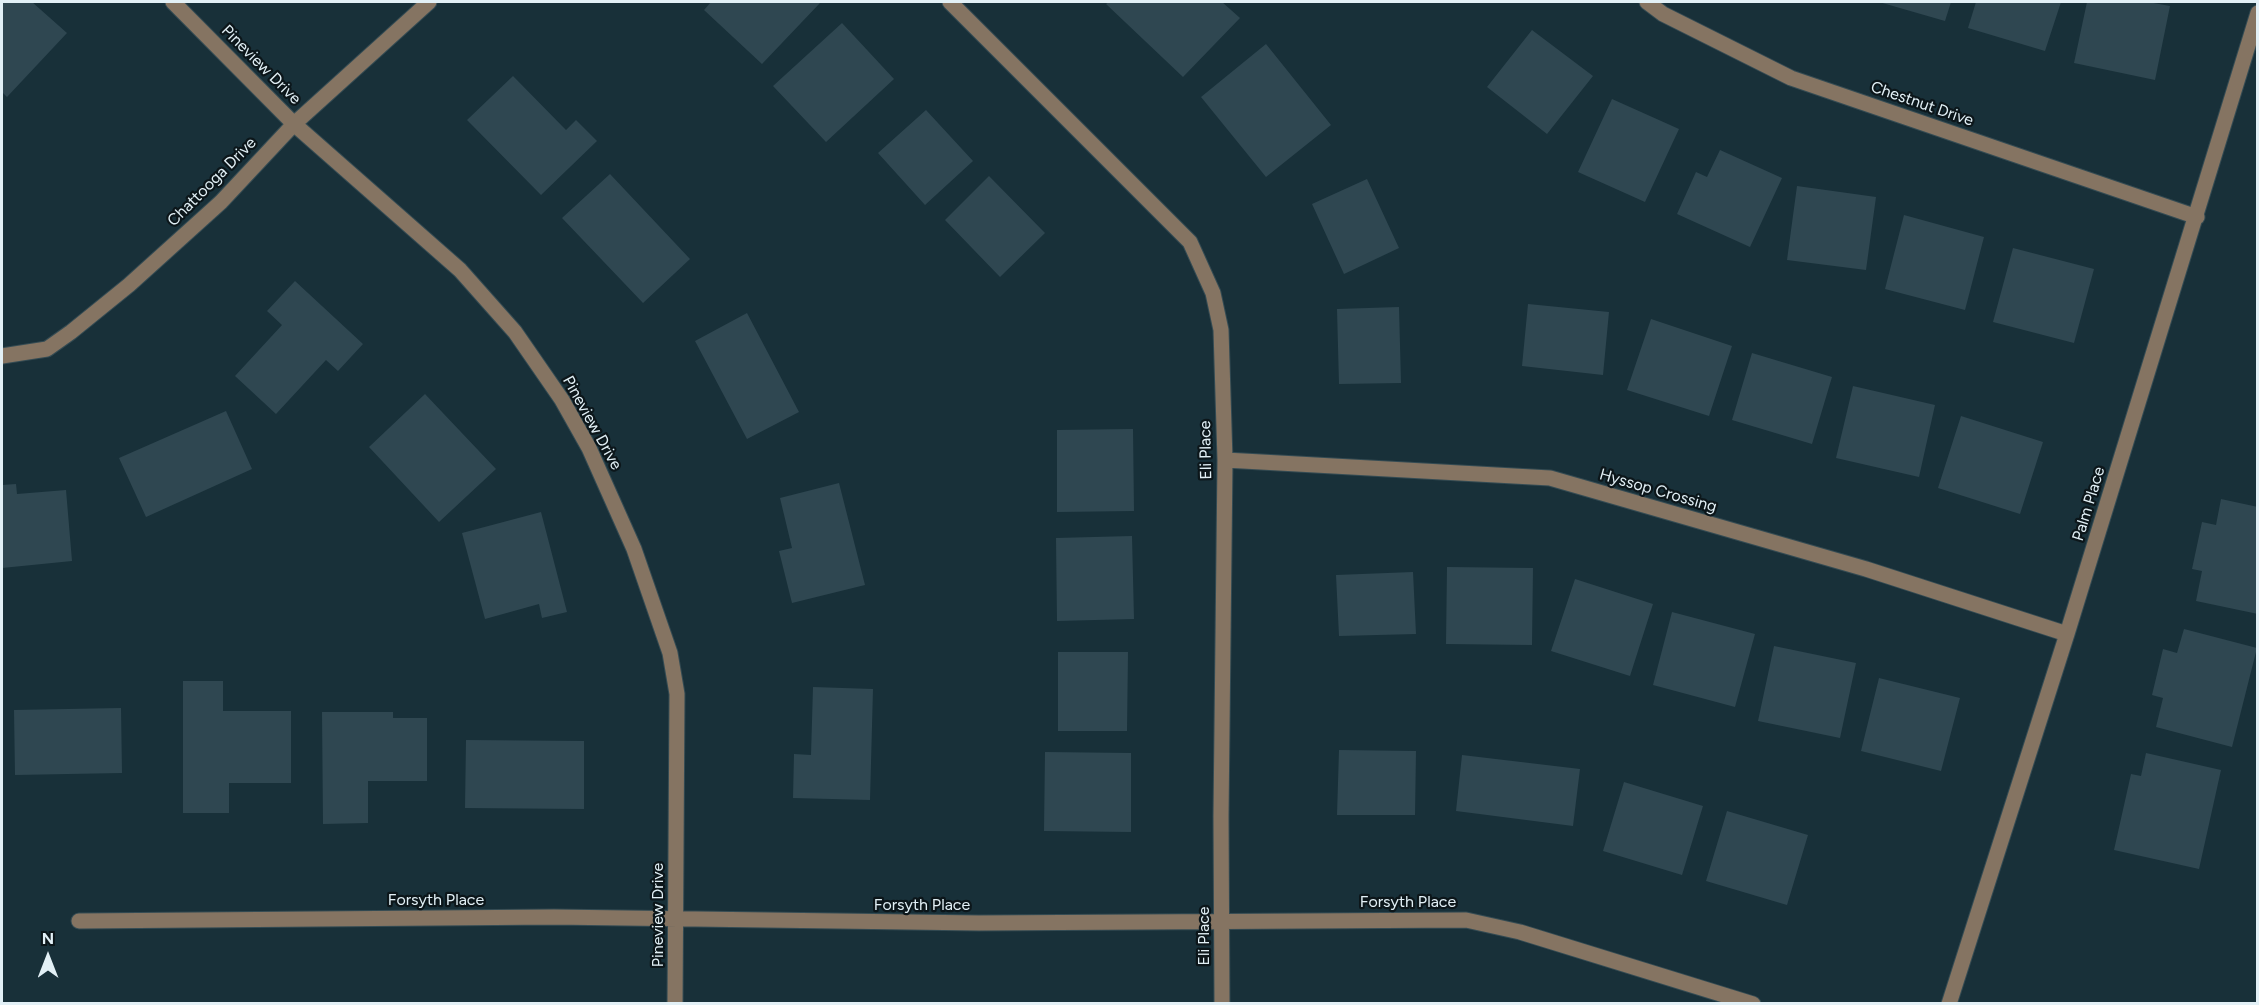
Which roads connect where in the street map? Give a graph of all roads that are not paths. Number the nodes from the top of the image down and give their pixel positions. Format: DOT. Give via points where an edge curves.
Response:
graph roads {
  1 [pos="173,2"];
  2 [pos="429,2"];
  3 [pos="950,2"];
  4 [pos="1647,2"];
  5 [pos="2258,13"];
  6 [pos="294,124"];
  7 [pos="2197,217"];
  8 [pos="2,356"];
  9 [pos="1225,460"];
  10 [pos="2067,634"];
  11 [pos="676,920"];
  12 [pos="1221,920"];
  13 [pos="79,921"];
  14 [pos="675,1004"];
  15 [pos="1222,1004"];
  16 [pos="1753,1004"];
  17 [pos="1949,1004"];
  1 -- 6 [label="street, Pineview Drive"];
  2 -- 6 [label="street, Chattooga Drive"];
  3 -- 9 [label="street, Eli Place" via="1190,242 1213,293 1221,330"];
  4 -- 7 [label="street, Chestnut Drive" via="1791,78"];
  5 -- 7 [label="street, Palm Place"];
  6 -- 8 [label="street, Chattooga Drive" via="221,202 79,326 46,349"];
  6 -- 11 [label="street, Pineview Drive" via="468,279 515,332 562,399 589,448 634,549 670,653 677,694"];
  7 -- 10 [label="street, Palm Place"];
  9 -- 10 [label="street, Hyssop Crossing" via="1550,478 1866,569"];
  9 -- 12 [label="street, Eli Place"];
  10 -- 17 [label="street, Palm Place"];
  11 -- 12 [label="street, Forsyth Place"];
  11 -- 13 [label="street, Forsyth Place" via="542,917"];
  11 -- 14 [label="street, Pineview Drive"];
  12 -- 15 [label="street, Eli Place"];
  12 -- 16 [label="street, Forsyth Place" via="1466,920 1520,932"];
}
